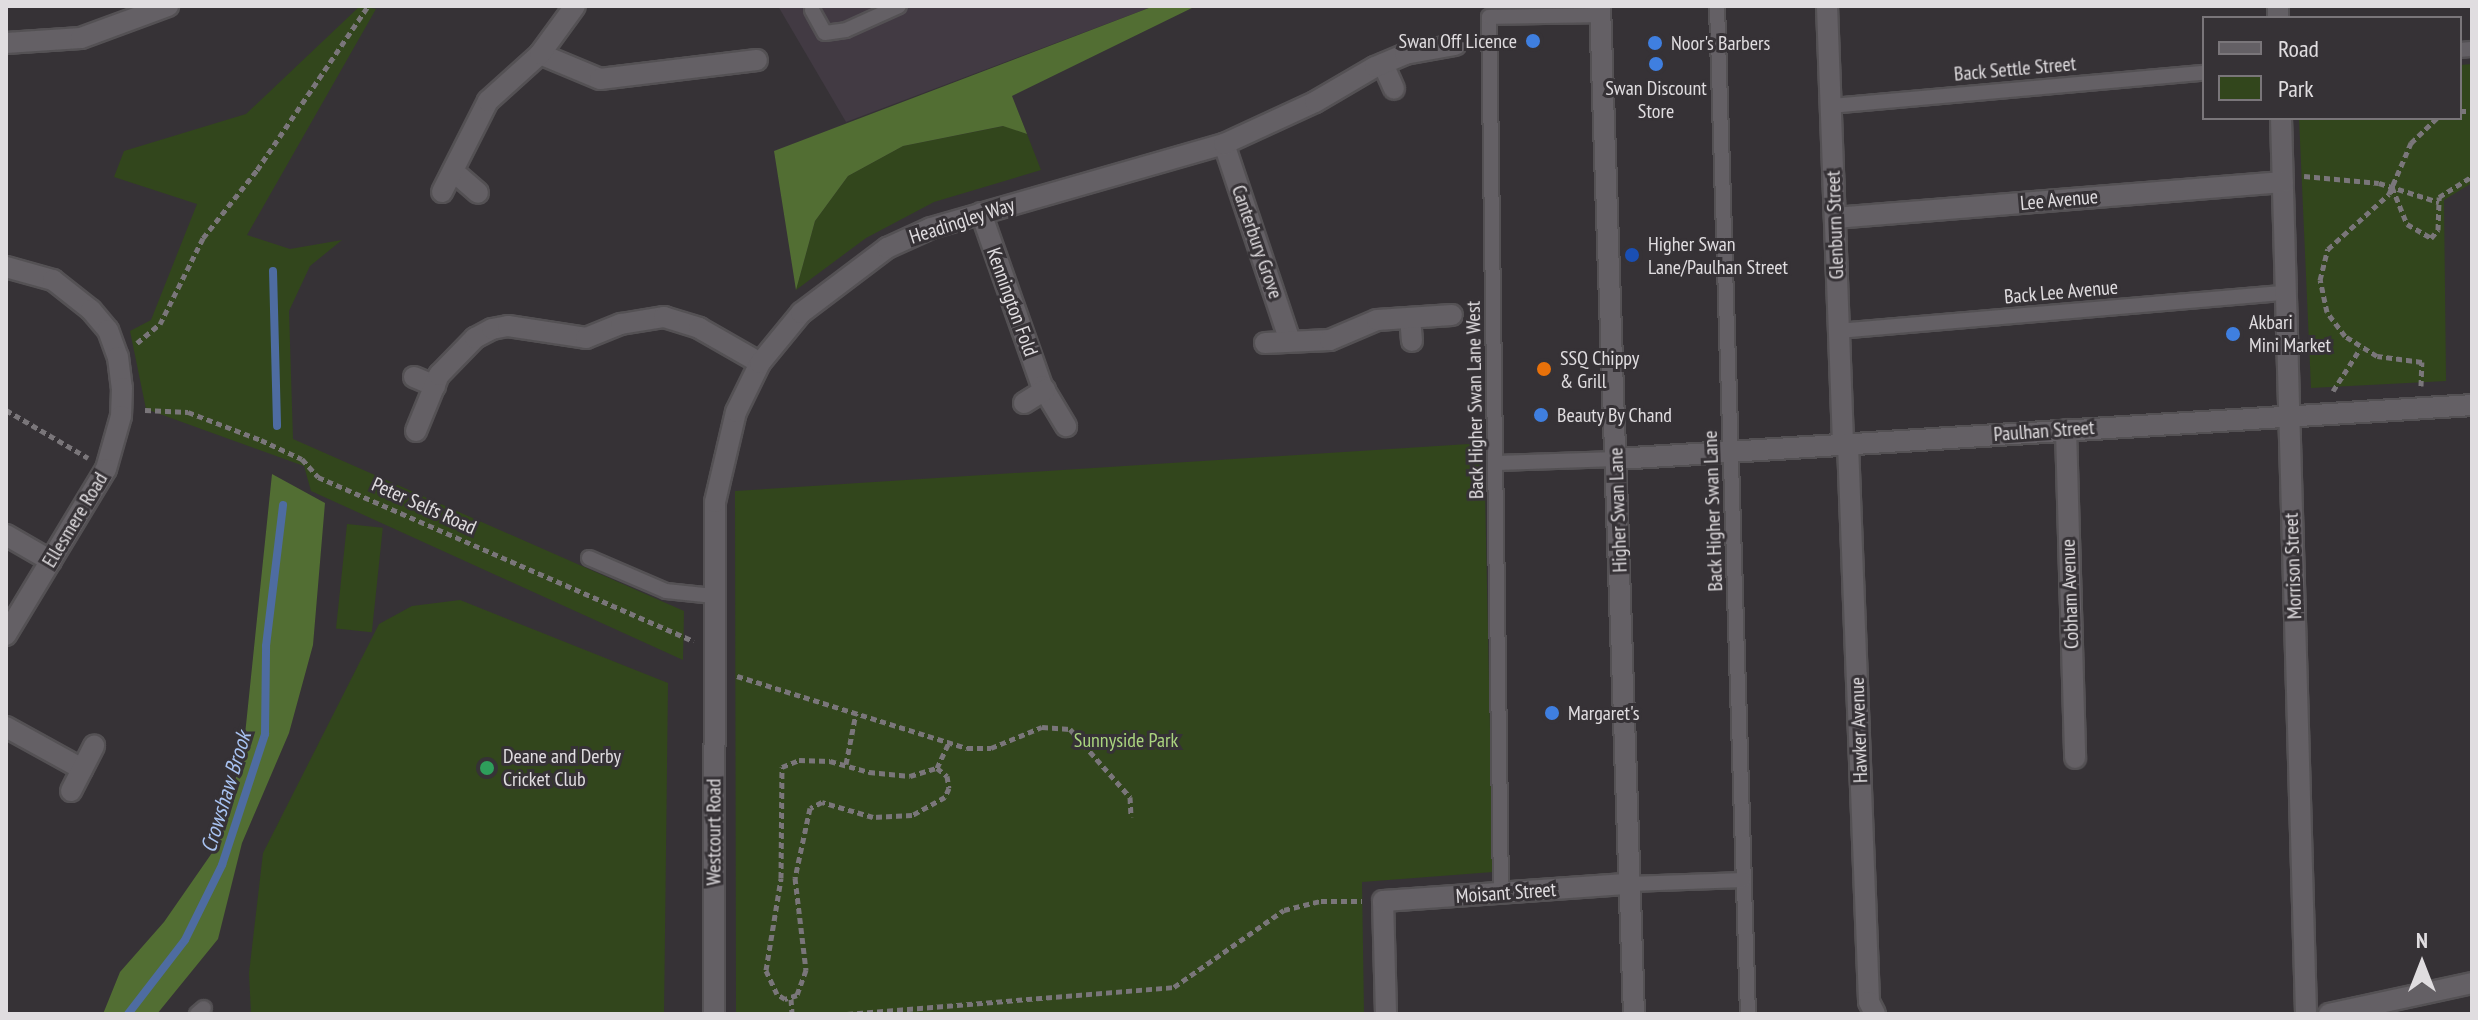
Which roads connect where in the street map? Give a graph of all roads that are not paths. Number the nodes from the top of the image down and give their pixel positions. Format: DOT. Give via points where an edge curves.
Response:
graph roads {
  1 [pos="168,6"];
  2 [pos="575,6"];
  3 [pos="899,6"];
  4 [pos="1717,6"];
  5 [pos="1827,6"];
  6 [pos="812,10"];
  7 [pos="1600,11"];
  8 [pos="6,43"];
  9 [pos="704,45"];
  10 [pos="1455,45"];
  11 [pos="540,54"];
  12 [pos="757,60"];
  13 [pos="1383,64"];
  14 [pos="707,66"];
  15 [pos="2202,73"];
  16 [pos="1394,89"];
  17 [pos="1831,106"];
  18 [pos="2281,120"];
  19 [pos="1224,144"];
  20 [pos="453,171"];
  21 [pos="2283,178"];
  22 [pos="442,192"];
  23 [pos="478,193"];
  24 [pos="981,213"];
  25 [pos="1835,218"];
  26 [pos="6,267"];
  27 [pos="2286,293"];
  28 [pos="1452,315"];
  29 [pos="1410,318"];
  30 [pos="1839,331"];
  31 [pos="1290,341"];
  32 [pos="1412,341"];
  33 [pos="1265,343"];
  34 [pos="760,363"];
  35 [pos="414,377"];
  36 [pos="435,386"];
  37 [pos="1045,390"];
  38 [pos="1024,403"];
  39 [pos="2472,405"];
  40 [pos="2289,414"];
  41 [pos="1066,426"];
  42 [pos="2066,430"];
  43 [pos="416,431"];
  44 [pos="1846,444"];
  45 [pos="1731,452"];
  46 [pos="1617,459"];
  47 [pos="1496,463"];
  48 [pos="6,535"];
  49 [pos="589,558"];
  50 [pos="51,561"];
  51 [pos="714,596"];
  52 [pos="6,635"];
  53 [pos="714,659"];
  54 [pos="6,727"];
  55 [pos="94,746"];
  56 [pos="2075,758"];
  57 [pos="82,769"];
  58 [pos="71,791"];
  59 [pos="1744,880"];
  60 [pos="1629,884"];
  61 [pos="1501,893"];
  62 [pos="2472,983"];
  63 [pos="714,1014"];
  64 [pos="1386,1014"];
  65 [pos="1634,1014"];
  66 [pos="1748,1014"];
  67 [pos="1875,1014"];
  68 [pos="2306,1014"];
  69 [pos="2329,1014"];
  1 -- 8 [label="street" via="81,38"];
  2 -- 11 [label="street"];
  3 -- 6 [label="lane" via="846,30 825,33"];
  4 -- 45 [label="lane, Back Higher Swan Lane"];
  5 -- 17 [label="street, Glenburn Street"];
  7 -- 46 [label="street, Higher Swan Lane"];
  7 -- 47 [label="lane, Back Higher Swan Lane West" via="1489,17"];
  9 -- 14 [label="street"];
  10 -- 13 [label="street, Headingley Way"];
  11 -- 14 [label="street" via="600,79"];
  11 -- 20 [label="street" via="488,101"];
  12 -- 14 [label="street"];
  13 -- 16 [label="street"];
  13 -- 19 [label="street, Headingley Way"];
  15 -- 17 [label="lane, Back Settle Street"];
  17 -- 25 [label="street, Glenburn Street"];
  18 -- 21 [label="street, Morrison Street"];
  19 -- 24 [label="street, Headingley Way"];
  19 -- 31 [label="street, Canterbury Grove"];
  20 -- 22 [label="street"];
  20 -- 23 [label="street"];
  21 -- 25 [label="street, Lee Avenue"];
  21 -- 27 [label="street, Morrison Street"];
  24 -- 34 [label="street, Headingley Way" via="887,248 839,280 801,313"];
  24 -- 37 [label="street, Kennington Fold"];
  25 -- 30 [label="street, Glenburn Street"];
  26 -- 50 [label="street, Ellesmere Road" via="70,290 108,330 118,357 121,416 106,469"];
  27 -- 30 [label="lane, Back Lee Avenue"];
  27 -- 40 [label="street, Morrison Street"];
  28 -- 29 [label="street"];
  29 -- 31 [label="street" via="1377,320 1330,340"];
  29 -- 32 [label="street"];
  30 -- 44 [label="street, Glenburn Street"];
  31 -- 33 [label="street"];
  34 -- 36 [label="street" via="699,328 664,317 621,324 586,338 508,326 475,338 452,358"];
  34 -- 51 [label="street, Headingley Way" via="736,412 719,474"];
  35 -- 36 [label="street"];
  36 -- 43 [label="street"];
  37 -- 38 [label="street"];
  37 -- 41 [label="street, Kennington Fold"];
  39 -- 40 [label="street, Paulhan Street"];
  40 -- 42 [label="street, Paulhan Street"];
  40 -- 68 [label="street, Morrison Street"];
  42 -- 44 [label="street, Paulhan Street"];
  42 -- 56 [label="street, Cobham Avenue"];
  44 -- 45 [label="street, Paulhan Street"];
  44 -- 67 [label="street, Hawker Avenue" via="1869,1002"];
  45 -- 46 [label="street, Paulhan Street"];
  45 -- 59 [label="lane, Back Higher Swan Lane"];
  46 -- 47 [label="lane"];
  46 -- 60 [label="street, Higher Swan Lane"];
  47 -- 61 [label="lane, Back Higher Swan Lane West"];
  48 -- 50 [label="street"];
  49 -- 51 [label="lane" via="666,591"];
  50 -- 52 [label="street, Ellesmere Road"];
  51 -- 53 [label="street, Headingley Way"];
  53 -- 63 [label="street, Westcourt Road"];
  54 -- 57 [label="street"];
  55 -- 57 [label="street"];
  57 -- 58 [label="street"];
  59 -- 60 [label="lane"];
  59 -- 66 [label="lane, Back Higher Swan Lane"];
  60 -- 61 [label="street, Moisant Street"];
  60 -- 65 [label="street, Higher Swan Lane"];
  61 -- 64 [label="street, Moisant Street" via="1383,901"];
  62 -- 69 [label="street"];
}
